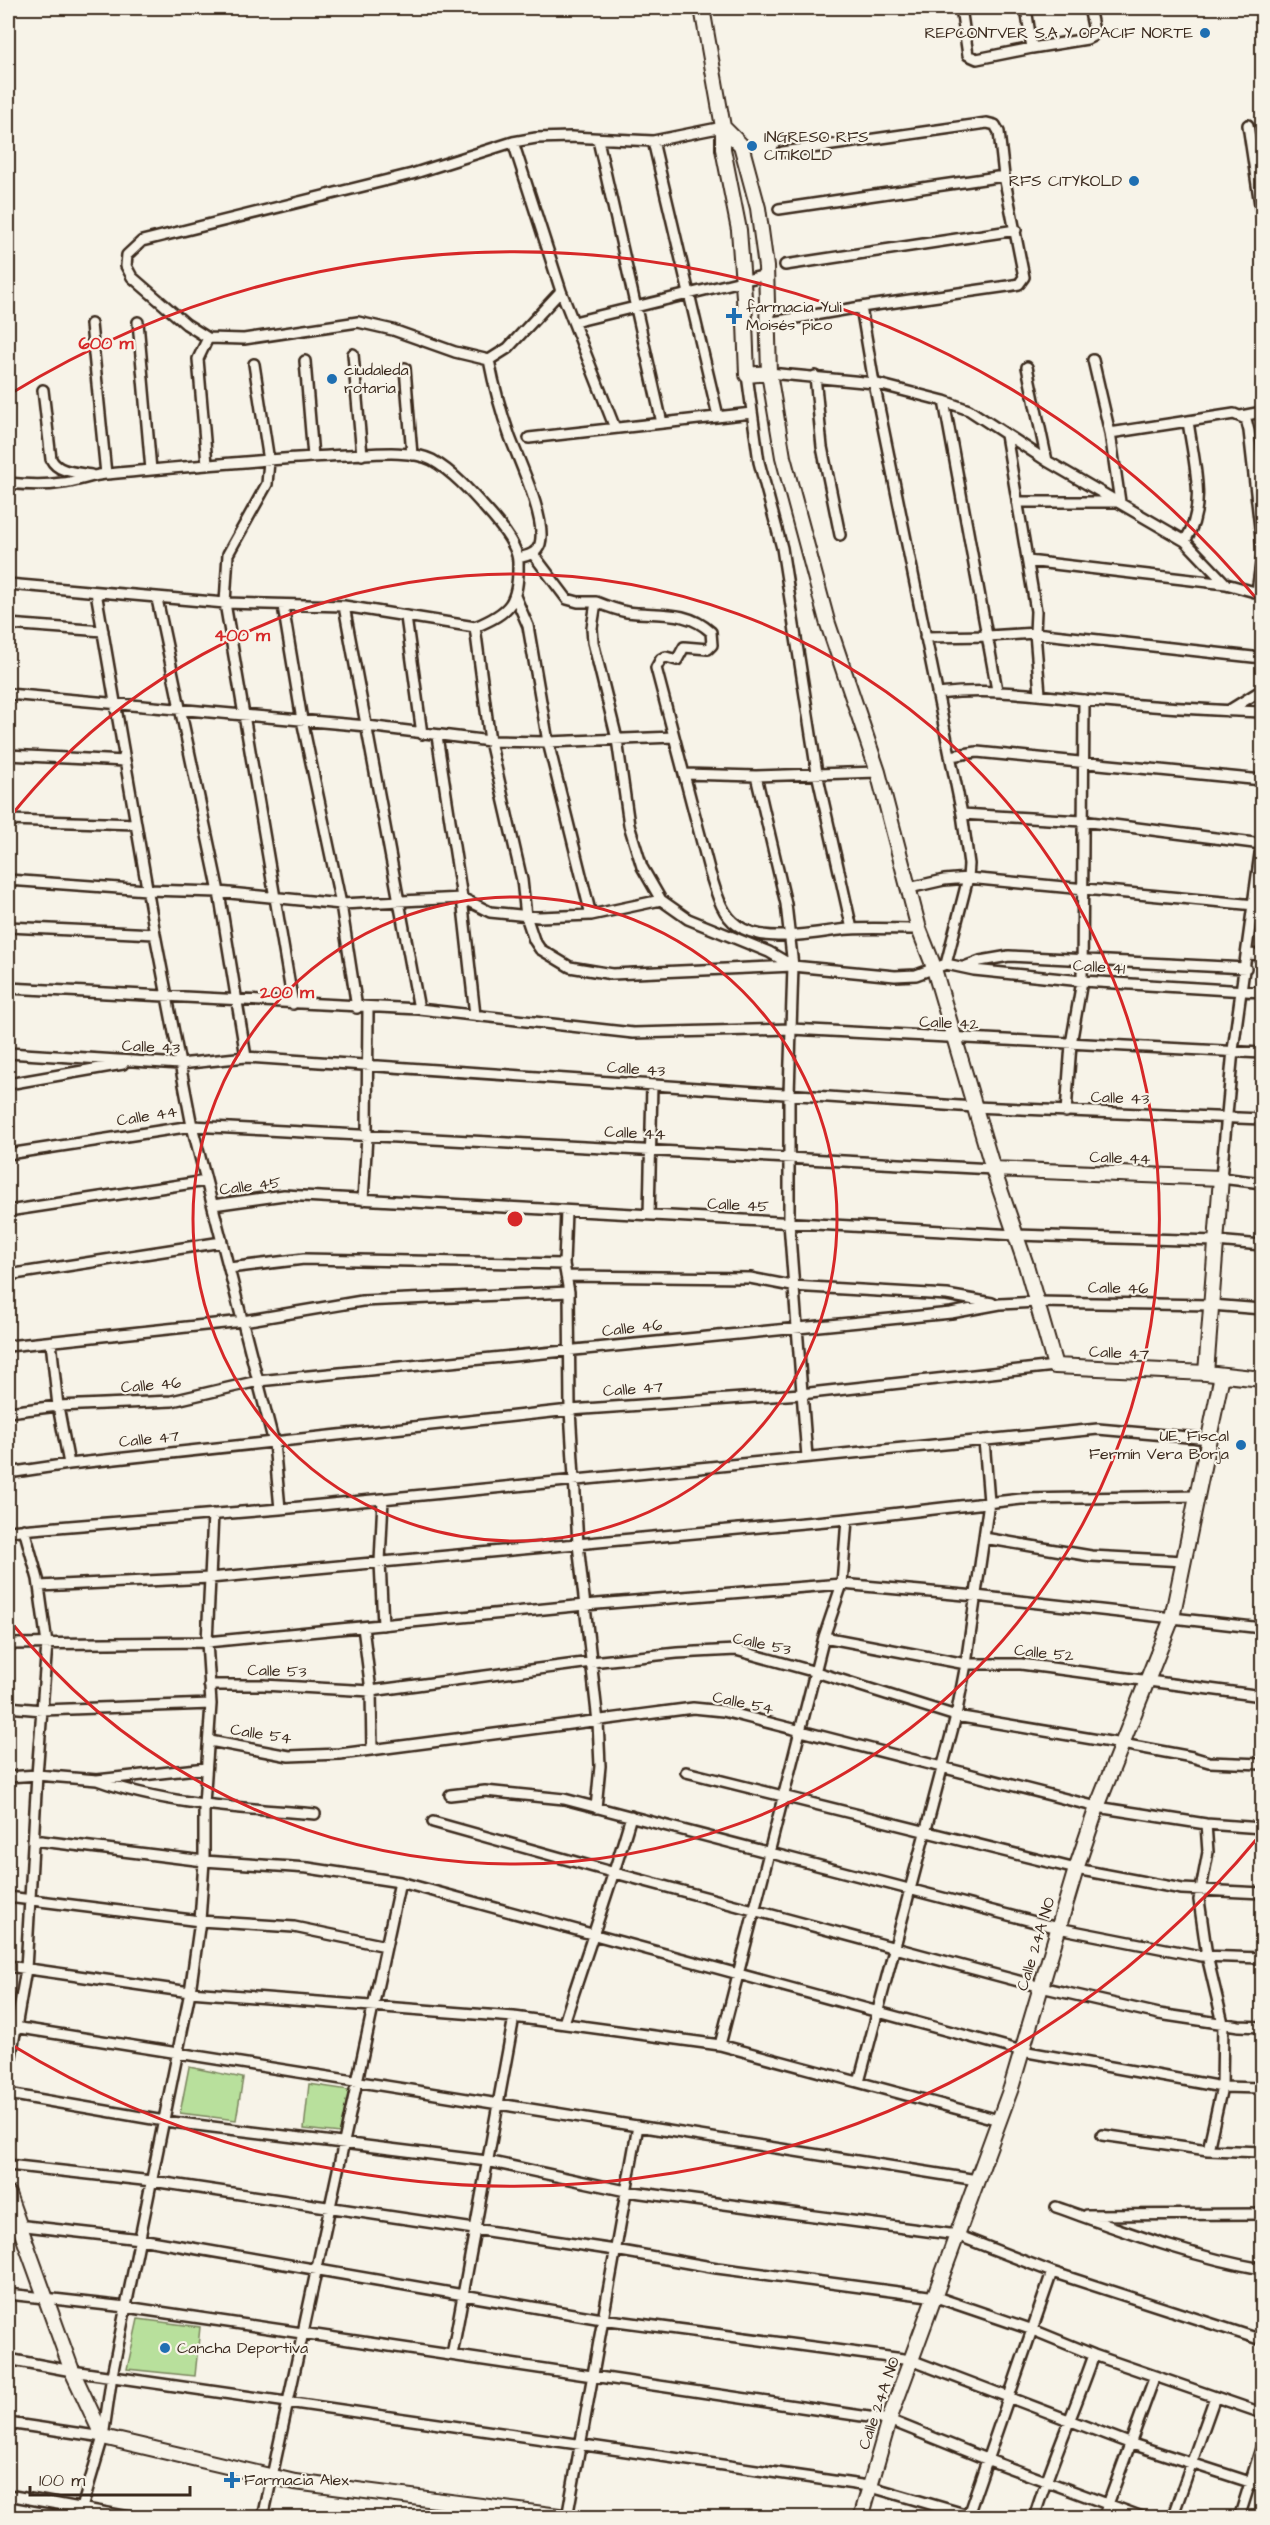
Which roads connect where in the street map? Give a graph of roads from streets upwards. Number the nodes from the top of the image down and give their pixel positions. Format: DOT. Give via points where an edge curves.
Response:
graph roads {
  1 [pos="702,8"];
  2 [pos="961,8"];
  3 [pos="1026,8"];
  4 [pos="1089,8"];
  5 [pos="1032,48"];
  6 [pos="1248,125"];
  7 [pos="723,127"];
  8 [pos="598,140"];
  9 [pos="653,141"];
  10 [pos="513,142"];
  11 [pos="783,152"];
  12 [pos="1004,176"];
  13 [pos="779,209"];
  14 [pos="1263,218"];
  15 [pos="1016,230"];
  16 [pos="785,265"];
  17 [pos="766,275"];
  18 [pos="742,280"];
  19 [pos="561,291"];
  20 [pos="689,293"];
  21 [pos="634,307"];
  22 [pos="861,307"];
  23 [pos="138,322"];
  24 [pos="574,322"];
  25 [pos="767,323"];
  26 [pos="91,324"];
  27 [pos="206,342"];
  28 [pos="353,354"];
  29 [pos="489,360"];
  30 [pos="1093,360"];
  31 [pos="305,361"];
  32 [pos="254,364"];
  33 [pos="405,368"];
  34 [pos="1027,368"];
  35 [pos="769,373"];
  36 [pos="747,375"];
  37 [pos="815,376"];
  38 [pos="874,383"];
  39 [pos="43,390"];
  40 [pos="944,401"];
  41 [pos="1263,412"];
  42 [pos="752,413"];
  43 [pos="718,416"];
  44 [pos="1241,416"];
  45 [pos="1188,422"];
  46 [pos="662,423"];
  47 [pos="615,428"];
  48 [pos="1110,433"];
  49 [pos="1006,435"];
  50 [pos="529,438"];
  51 [pos="362,455"];
  52 [pos="412,455"];
  53 [pos="313,457"];
  54 [pos="268,461"];
  55 [pos="1047,461"];
  56 [pos="207,464"];
  57 [pos="151,470"];
  58 [pos="106,474"];
  59 [pos="93,475"];
  60 [pos="8,483"];
  61 [pos="1017,502"];
  62 [pos="1120,502"];
  63 [pos="840,535"];
  64 [pos="1185,541"];
  65 [pos="1263,546"];
  66 [pos="533,554"];
  67 [pos="1263,556"];
  68 [pos="518,558"];
  69 [pos="1028,561"];
  70 [pos="8,584"];
  71 [pos="1226,584"];
  72 [pos="96,592"];
  73 [pos="1260,593"];
  74 [pos="514,596"];
  75 [pos="157,598"];
  76 [pos="596,602"];
  77 [pos="225,603"];
  78 [pos="283,606"];
  79 [pos="344,606"];
  80 [pos="406,617"];
  81 [pos="8,624"];
  82 [pos="475,627"];
  83 [pos="103,631"];
  84 [pos="1035,633"];
  85 [pos="988,636"];
  86 [pos="925,637"];
  87 [pos="1263,658"];
  88 [pos="997,690"];
  89 [pos="1263,690"];
  90 [pos="8,694"];
  91 [pos="937,694"];
  92 [pos="1040,694"];
  93 [pos="1084,700"];
  94 [pos="115,704"];
  95 [pos="179,709"];
  96 [pos="1228,711"];
  97 [pos="1263,712"];
  98 [pos="242,714"];
  99 [pos="302,720"];
  100 [pos="367,726"];
  101 [pos="422,734"];
  102 [pos="437,736"];
  103 [pos="674,737"];
  104 [pos="617,740"];
  105 [pos="490,741"];
  106 [pos="548,742"];
  107 [pos="8,756"];
  108 [pos="950,756"];
  109 [pos="125,761"];
  110 [pos="1083,762"];
  111 [pos="878,772"];
  112 [pos="817,773"];
  113 [pos="684,774"];
  114 [pos="756,776"];
  115 [pos="1263,780"];
  116 [pos="962,814"];
  117 [pos="8,820"];
  118 [pos="1082,821"];
  119 [pos="136,824"];
  120 [pos="1263,839"];
  121 [pos="1262,844"];
  122 [pos="968,878"];
  123 [pos="8,880"];
  124 [pos="909,888"];
  125 [pos="1082,889"];
  126 [pos="147,890"];
  127 [pos="219,892"];
  128 [pos="1259,892"];
  129 [pos="273,896"];
  130 [pos="462,898"];
  131 [pos="661,900"];
  132 [pos="398,903"];
  133 [pos="341,904"];
  134 [pos="1255,905"];
  135 [pos="591,915"];
  136 [pos="526,916"];
  137 [pos="8,927"];
  138 [pos="852,929"];
  139 [pos="919,929"];
  140 [pos="155,934"];
  141 [pos="791,936"];
  142 [pos="1248,954"];
  143 [pos="1263,955"];
  144 [pos="1081,959"];
  145 [pos="793,966"];
  146 [pos="940,967"];
  147 [pos="964,967"];
  148 [pos="1246,968"];
  149 [pos="1082,981"];
  150 [pos="8,988"];
  151 [pos="1243,991"];
  152 [pos="1263,992"];
  153 [pos="167,997"];
  154 [pos="235,1001"];
  155 [pos="293,1004"];
  156 [pos="357,1008"];
  157 [pos="368,1008"];
  158 [pos="419,1009"];
  159 [pos="476,1015"];
  160 [pos="791,1029"];
  161 [pos="954,1039"];
  162 [pos="1071,1044"];
  163 [pos="1233,1050"];
  164 [pos="8,1053"];
  165 [pos="1263,1053"];
  166 [pos="246,1057"];
  167 [pos="138,1061"];
  168 [pos="180,1064"];
  169 [pos="367,1066"];
  170 [pos="8,1084"];
  171 [pos="652,1085"];
  172 [pos="789,1094"];
  173 [pos="974,1107"];
  174 [pos="1066,1112"];
  175 [pos="1227,1116"];
  176 [pos="1263,1119"];
  177 [pos="192,1126"];
  178 [pos="367,1136"];
  179 [pos="650,1151"];
  180 [pos="8,1154"];
  181 [pos="790,1158"];
  182 [pos="993,1169"];
  183 [pos="1221,1178"];
  184 [pos="206,1181"];
  185 [pos="1263,1183"];
  186 [pos="363,1200"];
  187 [pos="213,1205"];
  188 [pos="8,1211"];
  189 [pos="566,1211"];
  190 [pos="649,1215"];
  191 [pos="789,1223"];
  192 [pos="1016,1235"];
  193 [pos="1216,1241"];
  194 [pos="222,1242"];
  195 [pos="1263,1245"];
  196 [pos="564,1263"];
  197 [pos="229,1268"];
  198 [pos="8,1275"];
  199 [pos="566,1276"];
  200 [pos="792,1286"];
  201 [pos="569,1292"];
  202 [pos="1037,1302"];
  203 [pos="1000,1304"];
  204 [pos="1211,1305"];
  205 [pos="1263,1309"];
  206 [pos="243,1321"];
  207 [pos="795,1327"];
  208 [pos="51,1342"];
  209 [pos="8,1346"];
  210 [pos="569,1349"];
  211 [pos="1055,1366"];
  212 [pos="1206,1373"];
  213 [pos="1222,1375"];
  214 [pos="1263,1379"];
  215 [pos="258,1381"];
  216 [pos="801,1394"];
  217 [pos="58,1406"];
  218 [pos="570,1410"];
  219 [pos="8,1412"];
  220 [pos="1210,1439"];
  221 [pos="984,1440"];
  222 [pos="274,1443"];
  223 [pos="807,1457"];
  224 [pos="69,1464"];
  225 [pos="8,1473"];
  226 [pos="575,1480"];
  227 [pos="1198,1496"];
  228 [pos="383,1499"];
  229 [pos="989,1502"];
  230 [pos="280,1509"];
  231 [pos="213,1514"];
  232 [pos="847,1519"];
  233 [pos="24,1529"];
  234 [pos="8,1531"];
  235 [pos="984,1538"];
  236 [pos="578,1544"];
  237 [pos="1184,1561"];
  238 [pos="380,1562"];
  239 [pos="210,1578"];
  240 [pos="842,1584"];
  241 [pos="39,1586"];
  242 [pos="976,1596"];
  243 [pos="585,1605"];
  244 [pos="1172,1618"];
  245 [pos="383,1625"];
  246 [pos="363,1627"];
  247 [pos="1263,1628"];
  248 [pos="824,1637"];
  249 [pos="207,1641"];
  250 [pos="8,1644"];
  251 [pos="47,1644"];
  252 [pos="591,1662"];
  253 [pos="966,1665"];
  254 [pos="816,1672"];
  255 [pos="1147,1681"];
  256 [pos="209,1685"];
  257 [pos="371,1691"];
  258 [pos="1263,1696"];
  259 [pos="211,1704"];
  260 [pos="8,1707"];
  261 [pos="42,1710"];
  262 [pos="956,1716"];
  263 [pos="598,1722"];
  264 [pos="801,1732"];
  265 [pos="210,1741"];
  266 [pos="1122,1744"];
  267 [pos="372,1750"];
  268 [pos="1263,1764"];
  269 [pos="206,1768"];
  270 [pos="942,1768"];
  271 [pos="686,1772"];
  272 [pos="37,1775"];
  273 [pos="8,1777"];
  274 [pos="97,1780"];
  275 [pos="450,1795"];
  276 [pos="784,1797"];
  277 [pos="204,1804"];
  278 [pos="1098,1807"];
  279 [pos="596,1808"];
  280 [pos="315,1814"];
  281 [pos="631,1816"];
  282 [pos="433,1822"];
  283 [pos="1206,1824"];
  284 [pos="1263,1828"];
  285 [pos="925,1832"];
  286 [pos="33,1840"];
  287 [pos="769,1853"];
  288 [pos="204,1861"];
  289 [pos="1076,1869"];
  290 [pos="615,1873"];
  291 [pos="400,1882"];
  292 [pos="910,1890"];
  293 [pos="1201,1890"];
  294 [pos="1263,1893"];
  295 [pos="8,1897"];
  296 [pos="29,1901"];
  297 [pos="755,1909"];
  298 [pos="200,1921"];
  299 [pos="1059,1928"];
  300 [pos="592,1934"];
  301 [pos="386,1946"];
  302 [pos="895,1947"];
  303 [pos="1206,1956"];
  304 [pos="1263,1958"];
  305 [pos="8,1966"];
  306 [pos="26,1969"];
  307 [pos="738,1974"];
  308 [pos="1041,1987"];
  309 [pos="190,1992"];
  310 [pos="374,2006"];
  311 [pos="878,2012"];
  312 [pos="514,2017"];
  313 [pos="564,2023"];
  314 [pos="1223,2024"];
  315 [pos="1263,2026"];
  316 [pos="12,2027"];
  317 [pos="720,2045"];
  318 [pos="1022,2051"];
  319 [pos="178,2052"];
  320 [pos="8,2074"];
  321 [pos="357,2081"];
  322 [pos="859,2082"];
  323 [pos="1222,2087"];
  324 [pos="1263,2088"];
  325 [pos="8,2094"];
  326 [pos="498,2103"];
  327 [pos="999,2120"];
  328 [pos="164,2121"];
  329 [pos="638,2126"];
  330 [pos="1101,2135"];
  331 [pos="344,2144"];
  332 [pos="1208,2150"];
  333 [pos="1263,2152"];
  334 [pos="487,2161"];
  335 [pos="8,2165"];
  336 [pos="977,2180"];
  337 [pos="152,2181"];
  338 [pos="626,2192"];
  339 [pos="8,2194"];
  340 [pos="1056,2207"];
  341 [pos="330,2208"];
  342 [pos="1263,2214"];
  343 [pos="1078,2215"];
  344 [pos="13,2224"];
  345 [pos="474,2229"];
  346 [pos="957,2235"];
  347 [pos="140,2239"];
  348 [pos="615,2250"];
  349 [pos="1263,2269"];
  350 [pos="317,2270"];
  351 [pos="1053,2272"];
  352 [pos="8,2294"];
  353 [pos="463,2295"];
  354 [pos="45,2296"];
  355 [pos="936,2296"];
  356 [pos="126,2307"];
  357 [pos="602,2319"];
  358 [pos="1033,2330"];
  359 [pos="303,2333"];
  360 [pos="1263,2340"];
  361 [pos="452,2355"];
  362 [pos="1094,2355"];
  363 [pos="8,2359"];
  364 [pos="911,2360"];
  365 [pos="72,2371"];
  366 [pos="112,2375"];
  367 [pos="592,2376"];
  368 [pos="1155,2376"];
  369 [pos="1008,2397"];
  370 [pos="1215,2397"];
  371 [pos="288,2401"];
  372 [pos="1263,2413"];
  373 [pos="889,2420"];
  374 [pos="1071,2421"];
  375 [pos="8,2423"];
  376 [pos="103,2437"];
  377 [pos="1129,2442"];
  378 [pos="580,2444"];
  379 [pos="1263,2445"];
  380 [pos="986,2459"];
  381 [pos="1193,2462"];
  382 [pos="272,2477"];
  383 [pos="1046,2480"];
  384 [pos="1251,2482"];
  385 [pos="868,2486"];
  386 [pos="1263,2487"];
  387 [pos="8,2495"];
  388 [pos="1107,2505"];
  389 [pos="80,2513"];
  390 [pos="967,2516"];
  391 [pos="135,2517"];
  392 [pos="263,2517"];
  393 [pos="570,2517"];
  394 [pos="861,2517"];
  395 [pos="1034,2517"];
  396 [pos="1103,2517"];
  397 [pos="1145,2517"];
  398 [pos="1172,2517"];
  399 [pos="1239,2517"];
  1 -- 7 [label="street"];
  2 -- 5 [label="street" via="968,55 972,58"];
  3 -- 5 [label="street"];
  4 -- 5 [label="street" via="1093,36"];
  6 -- 14 [label="street"];
  7 -- 9 [label="street"];
  7 -- 17 [label="street" via="741,145 748,169 758,208"];
  7 -- 18 [label="street" via="723,149 739,230"];
  8 -- 9 [label="street"];
  8 -- 10 [label="street" via="571,137"];
  8 -- 21 [label="street"];
  9 -- 20 [label="street"];
  10 -- 19 [label="street"];
  10 -- 27 [label="street" via="412,174 142,241 127,255 126,266 132,277"];
  11 -- 12 [label="street" via="987,123 995,125 999,132"];
  12 -- 13 [label="street"];
  12 -- 15 [label="street"];
  15 -- 16 [label="street"];
  15 -- 22 [label="street" via="1024,277 1019,284"];
  17 -- 18 [label="street"];
  17 -- 25 [label="street"];
  18 -- 20 [label="street"];
  18 -- 36 [label="street"];
  19 -- 24 [label="street"];
  19 -- 29 [label="street" via="508,348"];
  20 -- 21 [label="street"];
  20 -- 43 [label="street"];
  21 -- 24 [label="street"];
  21 -- 46 [label="street"];
  22 -- 25 [label="street"];
  22 -- 38 [label="street"];
  23 -- 57 [label="street"];
  24 -- 47 [label="street"];
  25 -- 35 [label="street"];
  26 -- 58 [label="street"];
  27 -- 29 [label="street" via="358,322"];
  27 -- 56 [label="street" via="198,359"];
  28 -- 51 [label="street"];
  29 -- 66 [label="street" via="500,405 537,511 540,545"];
  30 -- 48 [label="street"];
  31 -- 53 [label="street"];
  32 -- 54 [label="street"];
  33 -- 52 [label="street"];
  34 -- 55 [label="street"];
  35 -- 36 [label="street"];
  35 -- 37 [label="street"];
  35 -- 111 [label="street" via="783,457 827,621"];
  36 -- 42 [label="street"];
  37 -- 38 [label="street"];
  37 -- 63 [label="street" via="822,447"];
  38 -- 40 [label="street"];
  38 -- 86 [label="street"];
  39 -- 59 [label="street" via="54,465"];
  40 -- 49 [label="street" via="969,410"];
  40 -- 85 [label="street"];
  41 -- 44 [label="street"];
  42 -- 43 [label="street"];
  42 -- 112 [label="street" via="759,462 782,548"];
  43 -- 46 [label="street"];
  44 -- 45 [label="street"];
  44 -- 65 [label="street" via="1250,431"];
  45 -- 48 [label="street"];
  45 -- 64 [label="street" via="1198,508 1194,527"];
  46 -- 47 [label="street"];
  47 -- 50 [label="street"];
  48 -- 62 [label="street"];
  49 -- 55 [label="street"];
  49 -- 61 [label="street"];
  51 -- 52 [label="street"];
  51 -- 53 [label="street"];
  52 -- 68 [label="street" via="431,459 480,502 507,535"];
  53 -- 54 [label="street"];
  54 -- 56 [label="street"];
  54 -- 77 [label="street" via="267,484 228,554"];
  55 -- 62 [label="street"];
  56 -- 57 [label="street"];
  57 -- 58 [label="street"];
  58 -- 59 [label="street"];
  59 -- 60 [label="street" via="61,484"];
  61 -- 62 [label="street"];
  61 -- 69 [label="street"];
  62 -- 64 [label="street"];
  64 -- 71 [label="street"];
  66 -- 68 [label="street"];
  66 -- 76 [label="street" via="567,599"];
  67 -- 73 [label="street"];
  68 -- 74 [label="street"];
  69 -- 71 [label="street"];
  69 -- 84 [label="street" via="1036,611"];
  70 -- 72 [label="street"];
  71 -- 73 [label="street"];
  72 -- 75 [label="street"];
  72 -- 83 [label="street"];
  74 -- 82 [label="street" via="508,609 496,619"];
  74 -- 106 [label="street" via="528,626"];
  75 -- 77 [label="street"];
  75 -- 95 [label="street"];
  76 -- 103 [label="street" via="627,612 691,618 711,632 712,645 708,649 684,647 677,660 666,657 657,662"];
  76 -- 104 [label="street" via="593,642"];
  77 -- 78 [label="street"];
  77 -- 98 [label="street"];
  78 -- 79 [label="street"];
  78 -- 99 [label="street"];
  79 -- 80 [label="street"];
  79 -- 100 [label="street"];
  80 -- 82 [label="street"];
  80 -- 101 [label="street"];
  81 -- 83 [label="street"];
  82 -- 105 [label="street"];
  83 -- 94 [label="street"];
  84 -- 85 [label="street"];
  84 -- 87 [label="street"];
  84 -- 92 [label="street"];
  85 -- 86 [label="street"];
  85 -- 88 [label="street"];
  86 -- 91 [label="street"];
  88 -- 91 [label="street"];
  88 -- 92 [label="street"];
  89 -- 96 [label="street"];
  90 -- 94 [label="street"];
  91 -- 108 [label="street"];
  92 -- 93 [label="street"];
  93 -- 96 [label="street"];
  93 -- 110 [label="street"];
  94 -- 95 [label="street"];
  94 -- 109 [label="street"];
  95 -- 98 [label="street"];
  95 -- 127 [label="street"];
  96 -- 97 [label="street"];
  98 -- 99 [label="street"];
  98 -- 129 [label="street"];
  99 -- 100 [label="street"];
  99 -- 133 [label="street"];
  100 -- 101 [label="street"];
  100 -- 132 [label="street"];
  101 -- 102 [label="street"];
  102 -- 105 [label="street"];
  102 -- 130 [label="street"];
  103 -- 104 [label="street"];
  103 -- 113 [label="street"];
  104 -- 106 [label="street"];
  104 -- 131 [label="street" via="629,825 642,867"];
  105 -- 106 [label="street"];
  105 -- 136 [label="street" via="522,880"];
  106 -- 135 [label="street"];
  107 -- 109 [label="street"];
  108 -- 110 [label="street" via="977,752"];
  108 -- 116 [label="street"];
  109 -- 119 [label="street"];
  110 -- 115 [label="street"];
  110 -- 118 [label="street"];
  111 -- 112 [label="street"];
  111 -- 124 [label="street"];
  112 -- 114 [label="street"];
  112 -- 138 [label="street"];
  113 -- 114 [label="street"];
  113 -- 141 [label="street" via="710,873 730,919 751,932"];
  114 -- 141 [label="street"];
  116 -- 118 [label="street"];
  116 -- 122 [label="street"];
  117 -- 119 [label="street"];
  118 -- 121 [label="street"];
  118 -- 125 [label="street"];
  119 -- 126 [label="street"];
  120 -- 121 [label="street"];
  121 -- 128 [label="street"];
  122 -- 124 [label="street"];
  122 -- 125 [label="street"];
  122 -- 146 [label="street"];
  123 -- 126 [label="street"];
  124 -- 139 [label="street"];
  125 -- 134 [label="street"];
  125 -- 144 [label="street"];
  126 -- 127 [label="street"];
  126 -- 140 [label="street"];
  127 -- 129 [label="street"];
  127 -- 154 [label="street"];
  128 -- 134 [label="street"];
  129 -- 133 [label="street"];
  129 -- 155 [label="street"];
  130 -- 132 [label="street"];
  130 -- 136 [label="street" via="490,912"];
  130 -- 159 [label="street"];
  131 -- 135 [label="street"];
  131 -- 145 [label="street" via="687,919 769,952"];
  132 -- 133 [label="street"];
  132 -- 158 [label="street"];
  133 -- 156 [label="street"];
  134 -- 142 [label="street"];
  135 -- 136 [label="street"];
  136 -- 145 [label="street" via="540,949 570,967 612,974"];
  137 -- 140 [label="street"];
  138 -- 139 [label="street"];
  138 -- 141 [label="street"];
  139 -- 146 [label="street"];
  140 -- 153 [label="street"];
  141 -- 145 [label="street"];
  142 -- 143 [label="street"];
  142 -- 148 [label="street"];
  144 -- 147 [label="street" via="1009,956"];
  144 -- 148 [label="street"];
  144 -- 149 [label="street"];
  145 -- 146 [label="street" via="895,976 916,975"];
  145 -- 160 [label="street"];
  146 -- 147 [label="street, Calle 41"];
  146 -- 161 [label="street"];
  147 -- 149 [label="street, Calle 41"];
  148 -- 151 [label="street"];
  149 -- 151 [label="street, Calle 41"];
  149 -- 162 [label="street"];
  150 -- 153 [label="street, Calle 42"];
  151 -- 152 [label="street, Calle 41"];
  151 -- 163 [label="street"];
  153 -- 154 [label="street, Calle 42"];
  153 -- 168 [label="street"];
  154 -- 155 [label="street, Calle 42"];
  154 -- 166 [label="street"];
  155 -- 156 [label="street, Calle 42"];
  156 -- 157 [label="street, Calle 42"];
  157 -- 158 [label="street, Calle 42"];
  157 -- 169 [label="street"];
  158 -- 159 [label="street, Calle 42"];
  159 -- 160 [label="street, Calle 42" via="633,1033"];
  160 -- 161 [label="street, Calle 42"];
  160 -- 172 [label="street"];
  161 -- 162 [label="street, Calle 42"];
  161 -- 173 [label="street"];
  162 -- 163 [label="street, Calle 42"];
  162 -- 174 [label="street"];
  163 -- 165 [label="street, Calle 42"];
  163 -- 175 [label="street"];
  164 -- 167 [label="street, Calle 43"];
  166 -- 168 [label="street, Calle 43"];
  166 -- 169 [label="street, Calle 43"];
  167 -- 168 [label="street, Calle 43"];
  167 -- 170 [label="street"];
  168 -- 177 [label="street"];
  169 -- 171 [label="street, Calle 43"];
  169 -- 178 [label="street"];
  171 -- 172 [label="street, Calle 43"];
  171 -- 179 [label="street"];
  172 -- 173 [label="street, Calle 43"];
  172 -- 181 [label="street"];
  173 -- 174 [label="street, Calle 43"];
  173 -- 182 [label="street"];
  174 -- 175 [label="street, Calle 43"];
  175 -- 176 [label="street, Calle 43"];
  175 -- 183 [label="street"];
  177 -- 178 [label="street, Calle 44"];
  177 -- 180 [label="street, Calle 44"];
  177 -- 184 [label="street"];
  178 -- 179 [label="street, Calle 44"];
  178 -- 186 [label="street"];
  179 -- 181 [label="street, Calle 44"];
  179 -- 190 [label="street"];
  181 -- 182 [label="street, Calle 44"];
  181 -- 191 [label="street"];
  182 -- 183 [label="street, Calle 44"];
  182 -- 192 [label="street"];
  183 -- 185 [label="street, Calle 44"];
  183 -- 193 [label="street"];
  184 -- 187 [label="street"];
  184 -- 188 [label="street"];
  186 -- 187 [label="street, Calle 45" via="284,1195"];
  186 -- 189 [label="street, Calle 45"];
  187 -- 194 [label="street"];
  189 -- 190 [label="street, Calle 45"];
  189 -- 196 [label="street"];
  190 -- 191 [label="street, Calle 45"];
  191 -- 192 [label="street, Calle 45"];
  191 -- 200 [label="street"];
  192 -- 193 [label="street, Calle 45"];
  192 -- 202 [label="street"];
  193 -- 195 [label="street, Calle 45"];
  193 -- 204 [label="street"];
  194 -- 197 [label="street"];
  194 -- 198 [label="street"];
  196 -- 197 [label="street" via="304,1259"];
  196 -- 199 [label="street"];
  197 -- 206 [label="street"];
  199 -- 200 [label="street" via="750,1278"];
  199 -- 201 [label="street"];
  200 -- 203 [label="street" via="947,1295"];
  200 -- 207 [label="street"];
  201 -- 206 [label="street" via="362,1301"];
  201 -- 210 [label="street"];
  202 -- 203 [label="street, Calle 46"];
  202 -- 204 [label="street, Calle 46"];
  202 -- 211 [label="street"];
  203 -- 207 [label="street, Calle 46" via="951,1313"];
  204 -- 205 [label="street, Calle 46"];
  204 -- 212 [label="street"];
  206 -- 208 [label="street"];
  206 -- 215 [label="street"];
  207 -- 210 [label="street, Calle 46"];
  207 -- 216 [label="street"];
  208 -- 209 [label="street"];
  208 -- 217 [label="street"];
  210 -- 215 [label="street, Calle 46"];
  210 -- 218 [label="street"];
  211 -- 212 [label="street, Calle 47"];
  211 -- 216 [label="street, Calle 47"];
  212 -- 213 [label="street, Calle 47"];
  213 -- 214 [label="street, Calle 47"];
  213 -- 220 [label="street, Calle 24A NO"];
  215 -- 217 [label="street, Calle 46" via="172,1401"];
  215 -- 222 [label="street"];
  216 -- 218 [label="street, Calle 47"];
  216 -- 223 [label="street"];
  217 -- 219 [label="street, Calle 46"];
  217 -- 224 [label="street"];
  218 -- 222 [label="street, Calle 47"];
  218 -- 226 [label="street"];
  220 -- 221 [label="street" via="1098,1429"];
  220 -- 227 [label="street, Calle 24A NO"];
  221 -- 223 [label="street"];
  221 -- 229 [label="street"];
  222 -- 224 [label="street, Calle 47"];
  222 -- 230 [label="street"];
  223 -- 226 [label="street"];
  224 -- 225 [label="street, Calle 47"];
  226 -- 228 [label="street"];
  226 -- 236 [label="street"];
  227 -- 229 [label="street"];
  227 -- 237 [label="street, Calle 24A NO"];
  228 -- 230 [label="street"];
  228 -- 238 [label="street"];
  229 -- 232 [label="street"];
  229 -- 235 [label="street"];
  230 -- 231 [label="street"];
  231 -- 233 [label="street"];
  231 -- 239 [label="street"];
  232 -- 236 [label="street"];
  232 -- 240 [label="street"];
  233 -- 234 [label="street"];
  233 -- 241 [label="street"];
  235 -- 237 [label="street" via="1091,1556"];
  235 -- 242 [label="street"];
  236 -- 238 [label="street"];
  236 -- 243 [label="street"];
  237 -- 244 [label="street, Calle 24A NO"];
  238 -- 239 [label="street"];
  238 -- 245 [label="street"];
  239 -- 241 [label="street"];
  239 -- 249 [label="street"];
  240 -- 242 [label="street"];
  240 -- 243 [label="street"];
  240 -- 248 [label="street"];
  241 -- 251 [label="street"];
  242 -- 244 [label="street"];
  242 -- 253 [label="street"];
  243 -- 245 [label="street"];
  243 -- 252 [label="street"];
  244 -- 247 [label="street"];
  244 -- 255 [label="street, Calle 24A NO"];
  245 -- 246 [label="street"];
  246 -- 249 [label="street"];
  246 -- 257 [label="street"];
  248 -- 253 [label="street, Calle 52"];
  248 -- 254 [label="street"];
  249 -- 251 [label="street"];
  249 -- 256 [label="street"];
  250 -- 251 [label="street"];
  251 -- 261 [label="street"];
  252 -- 254 [label="street, Calle 53" via="736,1650"];
  252 -- 257 [label="street, Calle 53"];
  252 -- 263 [label="street"];
  253 -- 255 [label="street, Calle 52" via="1021,1664"];
  253 -- 262 [label="street"];
  254 -- 262 [label="street, Calle 53"];
  254 -- 264 [label="street"];
  255 -- 258 [label="street, Calle 52"];
  255 -- 266 [label="street, Calle 24A NO"];
  256 -- 257 [label="street, Calle 53"];
  256 -- 259 [label="street"];
  257 -- 267 [label="street"];
  259 -- 261 [label="street"];
  259 -- 265 [label="street"];
  260 -- 261 [label="street"];
  261 -- 272 [label="street"];
  262 -- 266 [label="street, Calle 53"];
  262 -- 270 [label="street"];
  263 -- 264 [label="street, Calle 54" via="693,1708 723,1711"];
  263 -- 267 [label="street, Calle 54"];
  263 -- 279 [label="street" via="600,1766"];
  264 -- 270 [label="street, Calle 54"];
  264 -- 276 [label="street"];
  265 -- 267 [label="street, Calle 54" via="289,1756"];
  265 -- 269 [label="street"];
  266 -- 268 [label="street, Calle 53" via="1209,1762"];
  266 -- 278 [label="street, Calle 24A NO"];
  269 -- 274 [label="street"];
  269 -- 277 [label="street"];
  270 -- 278 [label="street, Calle 54"];
  270 -- 285 [label="street"];
  271 -- 276 [label="street"];
  272 -- 273 [label="street"];
  272 -- 274 [label="street"];
  272 -- 286 [label="street"];
  274 -- 277 [label="street"];
  275 -- 279 [label="street" via="485,1791 564,1799"];
  276 -- 285 [label="street"];
  276 -- 287 [label="street"];
  277 -- 280 [label="street"];
  277 -- 288 [label="street"];
  278 -- 283 [label="street, Calle 54"];
  278 -- 289 [label="street, Calle 24A NO"];
  279 -- 281 [label="street"];
  281 -- 287 [label="street"];
  281 -- 290 [label="street"];
  282 -- 290 [label="street"];
  283 -- 284 [label="street, Calle 54"];
  283 -- 293 [label="street" via="1208,1852"];
  285 -- 289 [label="street"];
  285 -- 292 [label="street"];
  286 -- 288 [label="street"];
  286 -- 296 [label="street"];
  287 -- 292 [label="street"];
  287 -- 297 [label="street"];
  288 -- 291 [label="street" via="308,1868"];
  288 -- 298 [label="street"];
  289 -- 293 [label="street"];
  289 -- 299 [label="street, Calle 24A NO"];
  290 -- 297 [label="street"];
  290 -- 300 [label="street"];
  291 -- 300 [label="street"];
  291 -- 301 [label="street"];
  292 -- 299 [label="street"];
  292 -- 302 [label="street"];
  293 -- 294 [label="street"];
  293 -- 303 [label="street"];
  295 -- 296 [label="street"];
  296 -- 298 [label="street"];
  296 -- 306 [label="street"];
  297 -- 302 [label="street"];
  297 -- 307 [label="street"];
  298 -- 301 [label="street" via="294,1928"];
  298 -- 309 [label="street"];
  299 -- 303 [label="street"];
  299 -- 308 [label="street, Calle 24A NO"];
  300 -- 307 [label="street"];
  300 -- 313 [label="street"];
  301 -- 310 [label="street"];
  302 -- 308 [label="street"];
  302 -- 311 [label="street"];
  303 -- 304 [label="street"];
  303 -- 314 [label="street"];
  305 -- 306 [label="street"];
  306 -- 309 [label="street"];
  306 -- 316 [label="street"];
  307 -- 311 [label="street"];
  307 -- 317 [label="street"];
  308 -- 314 [label="street"];
  308 -- 318 [label="street, Calle 24A NO"];
  309 -- 310 [label="street"];
  309 -- 319 [label="street"];
  310 -- 312 [label="street"];
  310 -- 321 [label="street"];
  311 -- 318 [label="street"];
  311 -- 322 [label="street"];
  312 -- 313 [label="street"];
  312 -- 326 [label="street"];
  313 -- 317 [label="street"];
  314 -- 315 [label="street"];
  314 -- 323 [label="street"];
  316 -- 319 [label="street"];
  316 -- 320 [label="street"];
  317 -- 322 [label="street"];
  318 -- 323 [label="street"];
  318 -- 327 [label="street, Calle 24A NO"];
  319 -- 321 [label="street"];
  319 -- 328 [label="street"];
  321 -- 326 [label="street"];
  321 -- 331 [label="street"];
  322 -- 327 [label="street"];
  323 -- 324 [label="street"];
  323 -- 332 [label="street"];
  325 -- 328 [label="street"];
  326 -- 329 [label="street"];
  326 -- 334 [label="street"];
  327 -- 336 [label="street, Calle 24A NO"];
  328 -- 331 [label="street"];
  328 -- 337 [label="street"];
  329 -- 336 [label="street"];
  329 -- 338 [label="street"];
  330 -- 332 [label="street"];
  331 -- 334 [label="street"];
  331 -- 341 [label="street"];
  332 -- 333 [label="street"];
  334 -- 338 [label="street"];
  334 -- 345 [label="street"];
  335 -- 337 [label="street"];
  336 -- 346 [label="street, Calle 24A NO"];
  337 -- 341 [label="street"];
  337 -- 347 [label="street"];
  338 -- 346 [label="street"];
  338 -- 348 [label="street"];
  339 -- 344 [label="street"];
  340 -- 343 [label="street"];
  341 -- 345 [label="street"];
  341 -- 350 [label="street"];
  342 -- 343 [label="street"];
  343 -- 349 [label="street" via="1162,2244"];
  344 -- 347 [label="street"];
  344 -- 354 [label="street"];
  345 -- 348 [label="street"];
  345 -- 353 [label="street"];
  346 -- 351 [label="street"];
  346 -- 355 [label="street, Calle 24A NO"];
  347 -- 350 [label="street"];
  347 -- 356 [label="street"];
  348 -- 355 [label="street" via="717,2268"];
  348 -- 357 [label="street"];
  350 -- 353 [label="street"];
  350 -- 359 [label="street"];
  351 -- 358 [label="street"];
  351 -- 360 [label="street"];
  352 -- 354 [label="street"];
  353 -- 357 [label="street"];
  353 -- 361 [label="street"];
  354 -- 356 [label="street"];
  354 -- 365 [label="street"];
  355 -- 358 [label="street"];
  355 -- 364 [label="street, Calle 24A NO"];
  356 -- 359 [label="street"];
  356 -- 366 [label="street"];
  357 -- 364 [label="street"];
  357 -- 367 [label="street"];
  358 -- 362 [label="street"];
  358 -- 369 [label="street"];
  359 -- 361 [label="street"];
  359 -- 371 [label="street"];
  361 -- 367 [label="street"];
  362 -- 368 [label="street"];
  362 -- 374 [label="street"];
  363 -- 365 [label="street"];
  364 -- 369 [label="street"];
  364 -- 373 [label="street, Calle 24A NO"];
  365 -- 366 [label="street"];
  365 -- 376 [label="street"];
  366 -- 371 [label="street"];
  366 -- 376 [label="street"];
  367 -- 373 [label="street"];
  367 -- 378 [label="street"];
  368 -- 370 [label="street"];
  368 -- 377 [label="street"];
  369 -- 374 [label="street"];
  369 -- 380 [label="street"];
  370 -- 372 [label="street"];
  370 -- 381 [label="street"];
  371 -- 378 [label="street"];
  371 -- 382 [label="street"];
  373 -- 380 [label="street"];
  373 -- 385 [label="street, Calle 24A NO"];
  374 -- 377 [label="street"];
  374 -- 383 [label="street"];
  375 -- 376 [label="street"];
  376 -- 382 [label="street"];
  376 -- 389 [label="street"];
  377 -- 381 [label="street"];
  377 -- 388 [label="street"];
  378 -- 385 [label="street"];
  378 -- 393 [label="street"];
  379 -- 384 [label="street"];
  380 -- 383 [label="street"];
  380 -- 390 [label="street"];
  381 -- 384 [label="street"];
  381 -- 398 [label="street"];
  382 -- 392 [label="street"];
  382 -- 393 [label="street"];
  383 -- 388 [label="street"];
  383 -- 395 [label="street"];
  384 -- 386 [label="street"];
  384 -- 399 [label="street"];
  385 -- 390 [label="street"];
  385 -- 394 [label="street, Calle 24A NO"];
  387 -- 389 [label="street"];
  388 -- 396 [label="street"];
  388 -- 397 [label="street"];
  389 -- 391 [label="street"];
}
